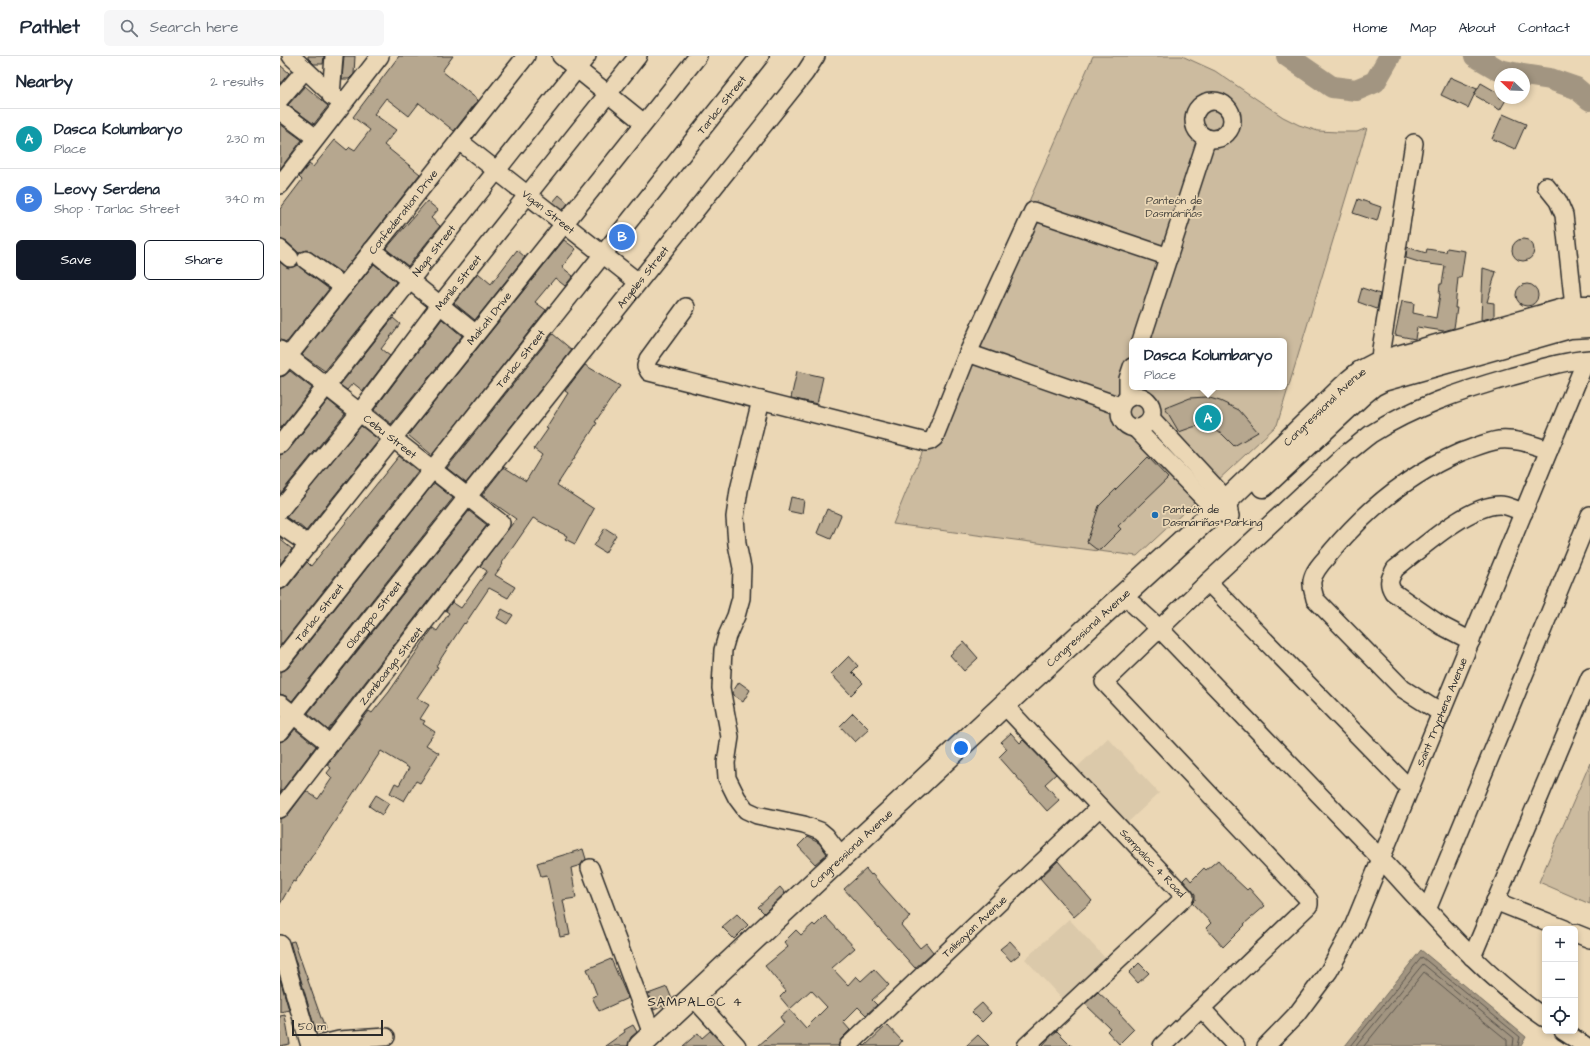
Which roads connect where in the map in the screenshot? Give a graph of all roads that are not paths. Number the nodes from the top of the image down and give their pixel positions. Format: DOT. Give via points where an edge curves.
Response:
graph roads {
  1 [pos="291,56"];
  2 [pos="334,56"];
  3 [pos="526,56"];
  4 [pos="561,56"];
  5 [pos="587,56"];
  6 [pos="638,56"];
  7 [pos="698,56"];
  8 [pos="760,56"];
  9 [pos="378,58"];
  10 [pos="810,58"];
  11 [pos="577,69"];
  12 [pos="305,70"];
  13 [pos="608,94"];
  14 [pos="280,99"];
  15 [pos="336,100"];
  16 [pos="280,111"];
  17 [pos="644,124"];
  18 [pos="316,138"];
  19 [pos="1206,138"];
  20 [pos="459,142"];
  21 [pos="1414,143"];
  22 [pos="497,172"];
  23 [pos="283,174"];
  24 [pos="1546,186"];
  25 [pos="528,196"];
  26 [pos="564,224"];
  27 [pos="372,250"];
  28 [pos="603,255"];
  29 [pos="292,256"];
  30 [pos="1169,257"];
  31 [pos="410,280"];
  32 [pos="638,282"];
  33 [pos="344,287"];
  34 [pos="440,305"];
  35 [pos="686,307"];
  36 [pos="1582,307"];
  37 [pos="1590,326"];
  38 [pos="476,334"];
  39 [pos="1142,338"];
  40 [pos="968,353"];
  41 [pos="283,358"];
  42 [pos="1588,360"];
  43 [pos="1382,371"];
  44 [pos="1129,376"];
  45 [pos="326,386"];
  46 [pos="761,400"];
  47 [pos="1124,402"];
  48 [pos="360,412"];
  49 [pos="1151,418"];
  50 [pos="1135,428"];
  51 [pos="393,438"];
  52 [pos="280,445"];
  53 [pos="1549,450"];
  54 [pos="433,470"];
  55 [pos="1200,472"];
  56 [pos="1188,483"];
  57 [pos="467,497"];
  58 [pos="1224,509"];
  59 [pos="280,510"];
  60 [pos="1524,512"];
  61 [pos="1590,515"];
  62 [pos="502,523"];
  63 [pos="280,525"];
  64 [pos="309,544"];
  65 [pos="280,580"];
  66 [pos="1208,582"];
  67 [pos="1134,605"];
  68 [pos="1160,628"];
  69 [pos="1471,641"];
  70 [pos="280,662"];
  71 [pos="1590,677"];
  72 [pos="280,704"];
  73 [pos="1009,711"];
  74 [pos="1441,713"];
  75 [pos="294,715"];
  76 [pos="280,732"];
  77 [pos="330,744"];
  78 [pos="1410,789"];
  79 [pos="1100,807"];
  80 [pos="280,809"];
  81 [pos="842,857"];
  82 [pos="1381,860"];
  83 [pos="590,868"];
  84 [pos="1496,901"];
  85 [pos="1427,910"];
  86 [pos="1558,926"];
  87 [pos="1578,934"];
  88 [pos="1590,939"];
  89 [pos="280,944"];
  90 [pos="1472,957"];
  91 [pos="697,1002"];
  92 [pos="1202,1009"];
  93 [pos="1542,1016"];
  94 [pos="1568,1034"];
  95 [pos="386,1037"];
  96 [pos="650,1042"];
  97 [pos="310,1046"];
  98 [pos="314,1046"];
  99 [pos="737,1046"];
  100 [pos="848,1046"];
  101 [pos="1026,1046"];
  102 [pos="1162,1046"];
  103 [pos="1236,1046"];
  104 [pos="1266,1046"];
  105 [pos="1586,1046"];
  1 -- 12 [label="street"];
  2 -- 15 [label="street"];
  3 -- 20 [label="street, Confederation Drive"];
  4 -- 11 [label="street"];
  5 -- 11 [label="street, Naga Street"];
  6 -- 13 [label="street, Manila Street"];
  7 -- 17 [label="street, Makati Drive"];
  8 -- 28 [label="street, Tarlac Street"];
  9 -- 15 [label="street"];
  10 -- 32 [label="street, Angeles Street" via="805,73"];
  11 -- 13 [label="street"];
  11 -- 22 [label="street, Naga Street"];
  12 -- 14 [label="street"];
  12 -- 15 [label="street"];
  13 -- 17 [label="street"];
  13 -- 25 [label="street, Manila Street"];
  15 -- 18 [label="street"];
  16 -- 18 [label="street"];
  17 -- 26 [label="street, Makati Drive"];
  18 -- 23 [label="street"];
  19 -- 30 [label="street"];
  20 -- 22 [label="street, Vigan Street"];
  20 -- 27 [label="street, Confederation Drive"];
  21 -- 43 [label="street"];
  22 -- 25 [label="street, Vigan Street"];
  22 -- 31 [label="street, Naga Street"];
  24 -- 36 [label="street" via="1558,201 1564,215"];
  25 -- 26 [label="street, Vigan Street"];
  25 -- 34 [label="street, Manila Street"];
  26 -- 28 [label="street, Vigan Street"];
  26 -- 38 [label="street, Makati Drive"];
  27 -- 31 [label="street"];
  27 -- 33 [label="street, Confederation Drive"];
  28 -- 32 [label="street, Vigan Street"];
  28 -- 54 [label="street, Tarlac Street"];
  29 -- 33 [label="street"];
  30 -- 39 [label="street"];
  30 -- 40 [label="street" via="1033,211"];
  31 -- 34 [label="street"];
  31 -- 45 [label="street, Naga Street"];
  32 -- 57 [label="street, Angeles Street"];
  33 -- 41 [label="street, Confederation Drive"];
  34 -- 38 [label="street"];
  34 -- 48 [label="street, Manila Street"];
  35 -- 46 [label="street" via="648,359 646,366 649,372"];
  36 -- 43 [label="main road, Congressional Avenue"];
  37 -- 43 [label="main road, Congressional Avenue" via="1570,327"];
  38 -- 51 [label="street, Makati Drive"];
  40 -- 46 [label="street" via="934,438 926,442"];
  40 -- 47 [label="street"];
  41 -- 45 [label="street, Cebu Street"];
  42 -- 53 [label="street, Saint Tryphena Avenue"];
  42 -- 66 [label="street" via="1566,362 1470,389 1394,420 1347,453"];
  43 -- 58 [label="main road, Congressional Avenue" via="1361,372 1350,381"];
  44 -- 47 [label="street"];
  45 -- 48 [label="street, Cebu Street"];
  45 -- 52 [label="street, Naga Street"];
  46 -- 81 [label="street" via="734,517 742,568 741,598 723,650 721,688 730,737 726,763 727,778 736,798 746,810 820,831"];
  47 -- 49 [label="street" via="1139,396 1148,401 1151,406"];
  47 -- 50 [label="street" via="1120,416 1122,421"];
  48 -- 51 [label="street, Cebu Street"];
  48 -- 59 [label="street, Manila Street"];
  49 -- 50 [label="street" via="1145,426"];
  49 -- 55 [label="street"];
  50 -- 56 [label="street"];
  51 -- 54 [label="street, Cebu Street"];
  51 -- 64 [label="street, Makati Drive"];
  53 -- 60 [label="street, Saint Tryphena Avenue"];
  53 -- 74 [label="street" via="1521,442 1499,440 1446,459 1411,478 1374,507 1348,532 1317,569 1312,581 1315,599 1403,689"];
  54 -- 57 [label="street, Cebu Street"];
  54 -- 70 [label="street, Tarlac Street"];
  55 -- 56 [label="street"];
  55 -- 58 [label="street"];
  56 -- 58 [label="street"];
  57 -- 62 [label="street, Cebu Street"];
  57 -- 75 [label="street, Olongapo Street"];
  58 -- 67 [label="main road, Congressional Avenue"];
  58 -- 73 [label="main road, Congressional Avenue"];
  60 -- 69 [label="street, Saint Tryphena Avenue"];
  60 -- 69 [label="street" via="1501,505 1486,507 1450,525 1395,569 1390,578 1389,585 1393,592 1442,626"];
  61 -- 85 [label="street"];
  62 -- 77 [label="street, Zamboanga Street"];
  63 -- 64 [label="street"];
  64 -- 65 [label="street, Makati Drive"];
  66 -- 68 [label="street"];
  66 -- 78 [label="street"];
  67 -- 68 [label="street"];
  67 -- 73 [label="main road, Congressional Avenue"];
  68 -- 82 [label="street"];
  68 -- 92 [label="street" via="1104,682 1309,900 1309,905"];
  69 -- 74 [label="street, Saint Tryphena Avenue"];
  71 -- 84 [label="street"];
  72 -- 75 [label="street"];
  73 -- 79 [label="street, Sampaloc 4 Road"];
  73 -- 81 [label="main road, Congressional Avenue"];
  73 -- 91 [label="main road, Congressional Avenue"];
  74 -- 78 [label="street, Saint Tryphena Avenue"];
  75 -- 76 [label="street, Olongapo Street"];
  75 -- 77 [label="street"];
  77 -- 80 [label="street, Zamboanga Street"];
  78 -- 82 [label="street, Saint Tryphena Avenue"];
  79 -- 100 [label="street, Talisayan Avenue"];
  79 -- 101 [label="street, Sampaloc 4 Road" via="1185,897"];
  81 -- 91 [label="main road, Congressional Avenue"];
  82 -- 85 [label="street"];
  82 -- 104 [label="street, Saint Tryphena Avenue" via="1353,927 1329,971 1297,1014"];
  83 -- 96 [label="street"];
  84 -- 86 [label="street"];
  84 -- 90 [label="street"];
  85 -- 90 [label="street"];
  87 -- 88 [label="street"];
  89 -- 97 [label="street"];
  90 -- 93 [label="street"];
  91 -- 96 [label="main road, Congressional Avenue"];
  91 -- 99 [label="street"];
  92 -- 102 [label="street"];
  92 -- 103 [label="street"];
  94 -- 105 [label="street"];
  95 -- 98 [label="street" via="339,1040"];
}
